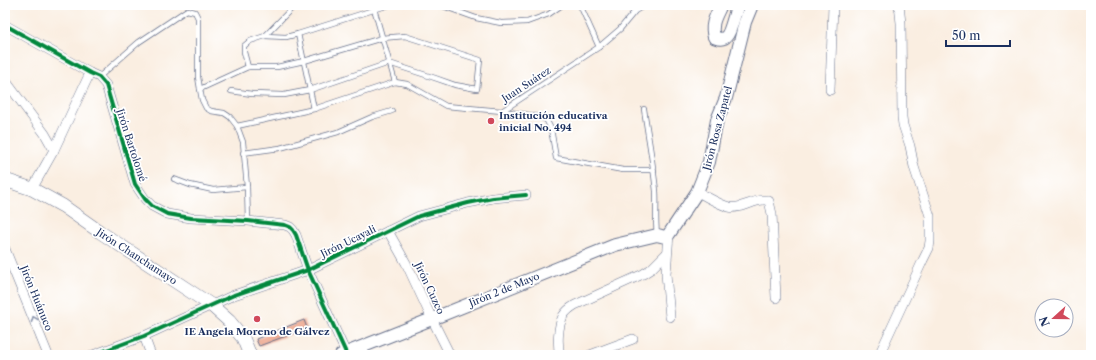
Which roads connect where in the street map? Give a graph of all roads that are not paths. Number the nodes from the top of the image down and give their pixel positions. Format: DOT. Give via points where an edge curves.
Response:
graph roads {
  1 [pos="295,5"];
  2 [pos="389,5"];
  3 [pos="440,5"];
  4 [pos="562,5"];
  5 [pos="580,5"];
  6 [pos="645,5"];
  7 [pos="721,5"];
  8 [pos="738,5"];
  9 [pos="752,5"];
  10 [pos="833,5"];
  11 [pos="899,5"];
  12 [pos="373,7"];
  13 [pos="5,25"];
  14 [pos="298,34"];
  15 [pos="265,36"];
  16 [pos="382,38"];
  17 [pos="599,47"];
  18 [pos="304,61"];
  19 [pos="390,63"];
  20 [pos="248,67"];
  21 [pos="90,73"];
  22 [pos="99,77"];
  23 [pos="5,80"];
  24 [pos="395,82"];
  25 [pos="200,89"];
  26 [pos="310,90"];
  27 [pos="830,90"];
  28 [pos="231,91"];
  29 [pos="314,108"];
  30 [pos="644,109"];
  31 [pos="392,111"];
  32 [pos="502,111"];
  33 [pos="237,126"];
  34 [pos="54,150"];
  35 [pos="244,153"];
  36 [pos="654,170"];
  37 [pos="174,179"];
  38 [pos="5,180"];
  39 [pos="247,187"];
  40 [pos="32,189"];
  41 [pos="697,192"];
  42 [pos="526,195"];
  43 [pos="248,221"];
  44 [pos="388,231"];
  45 [pos="663,235"];
  46 [pos="5,249"];
  47 [pos="667,253"];
  48 [pos="308,270"];
  49 [pos="776,298"];
  50 [pos="211,305"];
  51 [pos="670,317"];
  52 [pos="432,319"];
  53 [pos="144,336"];
  54 [pos="633,339"];
  55 [pos="344,354"];
  56 [pos="48,355"];
  57 [pos="93,355"];
  58 [pos="151,355"];
  59 [pos="250,355"];
  60 [pos="450,355"];
  61 [pos="560,355"];
  62 [pos="590,355"];
  63 [pos="879,355"];
  1 -- 15 [label="lane"];
  2 -- 12 [label="lane"];
  3 -- 4 [label="lane" via="476,18 501,23 527,22 549,14"];
  5 -- 17 [label="lane"];
  6 -- 17 [label="lane, Juan Suárez" via="635,11 620,29"];
  7 -- 8 [label="street" via="712,25 714,36 719,39 728,34"];
  9 -- 41 [label="street, Jirón Rosa Zapatel" via="745,22 726,98 717,120 709,162"];
  10 -- 27 [label="street"];
  11 -- 63 [label="street" via="903,125 930,216 930,241"];
  12 -- 14 [label="lane"];
  12 -- 16 [label="lane"];
  13 -- 21 [label="street"];
  14 -- 15 [label="lane" via="286,37"];
  14 -- 18 [label="lane"];
  15 -- 20 [label="lane" via="244,46"];
  16 -- 18 [label="lane"];
  16 -- 19 [label="lane"];
  16 -- 19 [label="lane" via="405,36 480,60 477,89 455,85"];
  17 -- 32 [label="lane, Juan Suárez"];
  18 -- 20 [label="lane" via="277,67"];
  18 -- 26 [label="lane"];
  19 -- 24 [label="lane"];
  19 -- 26 [label="lane"];
  20 -- 25 [label="lane"];
  21 -- 22 [label="street"];
  21 -- 34 [label="street"];
  22 -- 25 [label="lane" via="140,42 187,10 195,12 198,18"];
  22 -- 43 [label="street, Jirón Bartolomé" via="106,85 135,184 152,206 167,214 185,217"];
  23 -- 34 [label="street"];
  24 -- 29 [label="lane"];
  24 -- 32 [label="lane, Juan Suárez" via="407,84 446,106"];
  25 -- 33 [label="lane" via="206,108 230,117"];
  26 -- 28 [label="lane" via="284,95"];
  26 -- 29 [label="lane"];
  29 -- 33 [label="lane"];
  30 -- 36 [label="lane"];
  31 -- 35 [label="lane" via="331,134 280,148"];
  32 -- 36 [label="lane" via="546,119 551,129 556,158 623,170"];
  33 -- 35 [label="lane"];
  34 -- 40 [label="street"];
  35 -- 39 [label="lane"];
  36 -- 45 [label="lane" via="655,220"];
  37 -- 39 [label="lane" via="213,190"];
  38 -- 40 [label="main road, Jirón Chanchamayo"];
  39 -- 43 [label="lane"];
  40 -- 50 [label="main road, Jirón Chanchamayo" via="63,206"];
  41 -- 45 [label="street, Jirón Rosa Zapatel"];
  41 -- 49 [label="street" via="728,207 744,206 760,200 769,201 772,214"];
  42 -- 44 [label="street, Jirón Ucayali" via="468,203 419,216"];
  43 -- 48 [label="street, Jirón Bartolomé" via="290,227 296,235"];
  44 -- 48 [label="street, Jirón Ucayali"];
  44 -- 52 [label="street, Jirón Cuzco"];
  45 -- 47 [label="street, Jirón Rosa Zapatel"];
  45 -- 52 [label="street, Jirón 2 de Mayo" via="614,244"];
  56 -- 46 [label="street, Jirón Huánuco, one-way"];
  47 -- 51 [label="street, Jirón Rosa Zapatel"];
  47 -- 61 [label="street" via="643,274 568,310 563,316 560,328"];
  48 -- 50 [label="street, Jirón Ucayali"];
  48 -- 55 [label="street"];
  50 -- 53 [label="street, Jirón Ucayali"];
  50 -- 59 [label="main road, Jirón Chanchamayo" via="244,338"];
  52 -- 55 [label="street, Jirón 2 de Mayo"];
  52 -- 60 [label="street, Jirón Cuzco"];
  53 -- 57 [label="street, Jirón Ucayali"];
  53 -- 58 [label="street"];
  54 -- 62 [label="street"];
}
